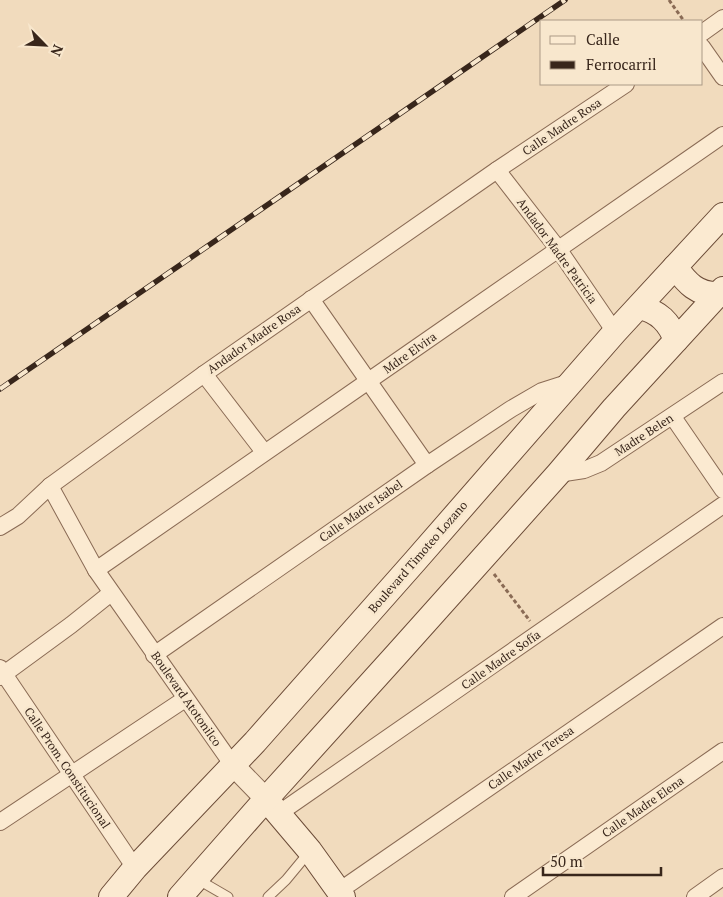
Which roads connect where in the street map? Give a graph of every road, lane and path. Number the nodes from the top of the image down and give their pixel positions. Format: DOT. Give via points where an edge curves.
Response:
graph roads {
  1 [pos="669,0"];
  2 [pos="723,18"];
  3 [pos="683,20"];
  4 [pos="703,32"];
  5 [pos="703,48"];
  6 [pos="723,77"];
  7 [pos="624,85"];
  8 [pos="723,135"];
  9 [pos="497,170"];
  10 [pos="723,215"];
  11 [pos="558,250"];
  12 [pos="675,267"];
  13 [pos="721,291"];
  14 [pos="311,299"];
  15 [pos="640,306"];
  16 [pos="615,332"];
  17 [pos="676,340"];
  18 [pos="204,374"];
  19 [pos="575,380"];
  20 [pos="368,382"];
  21 [pos="723,382"];
  22 [pos="672,417"];
  23 [pos="264,452"];
  24 [pos="427,465"];
  25 [pos="558,474"];
  26 [pos="50,486"];
  27 [pos="723,490"];
  28 [pos="723,505"];
  29 [pos="0,528"];
  30 [pos="481,558"];
  31 [pos="96,570"];
  32 [pos="112,593"];
  33 [pos="723,626"];
  34 [pos="539,633"];
  35 [pos="154,654"];
  36 [pos="2,673"];
  37 [pos="185,699"];
  38 [pos="723,751"];
  39 [pos="232,764"];
  40 [pos="71,774"];
  41 [pos="272,806"];
  42 [pos="0,822"];
  43 [pos="310,851"];
  44 [pos="135,868"];
  45 [pos="723,877"];
  46 [pos="197,878"];
  47 [pos="341,894"];
  48 [pos="111,897"];
  49 [pos="180,897"];
  50 [pos="228,897"];
  51 [pos="268,897"];
  52 [pos="513,897"];
  53 [pos="694,897"];
  1 -- 3 [label="path"];
  2 -- 4 [label="street"];
  5 -- 6 [label="street"];
  7 -- 9 [label="street, Calle Madre Rosa"];
  8 -- 11 [label="street, Mdre Elvira"];
  9 -- 11 [label="street, Andador Madre Patricia"];
  9 -- 14 [label="street, Andador Madre Rosa"];
  10 -- 12 [label="main road, Boulevard Timoteo Lozano"];
  11 -- 16 [label="street, Andador Madre Patricia"];
  11 -- 20 [label="street, Mdre Elvira"];
  12 -- 13 [label="main road" via="694,288 709,294"];
  12 -- 15 [label="main road, Boulevard Timoteo Lozano"];
  13 -- 17 [label="main road"];
  14 -- 18 [label="street, Andador Madre Rosa"];
  14 -- 20 [label="street"];
  15 -- 16 [label="main road, Boulevard Timoteo Lozano"];
  15 -- 17 [label="main road" via="668,322"];
  16 -- 19 [label="main road, Boulevard Timoteo Lozano"];
  17 -- 25 [label="main road"];
  18 -- 23 [label="street"];
  18 -- 26 [label="street, Andador Madre Rosa"];
  19 -- 24 [label="street, Calle Madre Isabel" via="542,391"];
  19 -- 39 [label="main road, Boulevard Timoteo Lozano" via="339,648"];
  20 -- 23 [label="street, Mdre Elvira"];
  20 -- 24 [label="street"];
  21 -- 22 [label="street, Madre Belen"];
  22 -- 25 [label="street, Madre Belen" via="601,463 584,470"];
  22 -- 27 [label="street"];
  23 -- 31 [label="street, Mdre Elvira"];
  24 -- 35 [label="street, Calle Madre Isabel"];
  25 -- 30 [label="main road"];
  26 -- 29 [label="street, Andador Madre Rosa"];
  26 -- 31 [label="street, Boulevard Atotonilco"];
  28 -- 34 [label="street, Calle Madre Sofía"];
  30 -- 34 [label="path"];
  30 -- 41 [label="main road"];
  31 -- 32 [label="street, Boulevard Atotonilco"];
  32 -- 35 [label="street, Boulevard Atotonilco"];
  32 -- 36 [label="street"];
  33 -- 47 [label="street, Calle Madre Teresa"];
  34 -- 41 [label="street, Calle Madre Sofía"];
  35 -- 37 [label="street, Boulevard Atotonilco"];
  36 -- 40 [label="street, Calle Prom. Constitucional"];
  37 -- 39 [label="street, Boulevard Atotonilco"];
  37 -- 40 [label="street"];
  38 -- 52 [label="street, Calle Madre Elena"];
  39 -- 41 [label="street, Boulevard Atotonilco"];
  39 -- 44 [label="main road, Boulevard Timoteo Lozano"];
  40 -- 42 [label="street"];
  40 -- 44 [label="street, Calle Prom. Constitucional"];
  41 -- 43 [label="main road, Boulevard Atotonilco"];
  41 -- 46 [label="main road"];
  43 -- 47 [label="main road, Boulevard Atotonilco"];
  43 -- 51 [label="lane"];
  44 -- 48 [label="main road, Boulevard Timoteo Lozano"];
  45 -- 53 [label="street"];
  46 -- 49 [label="main road"];
  46 -- 50 [label="lane"];
}
